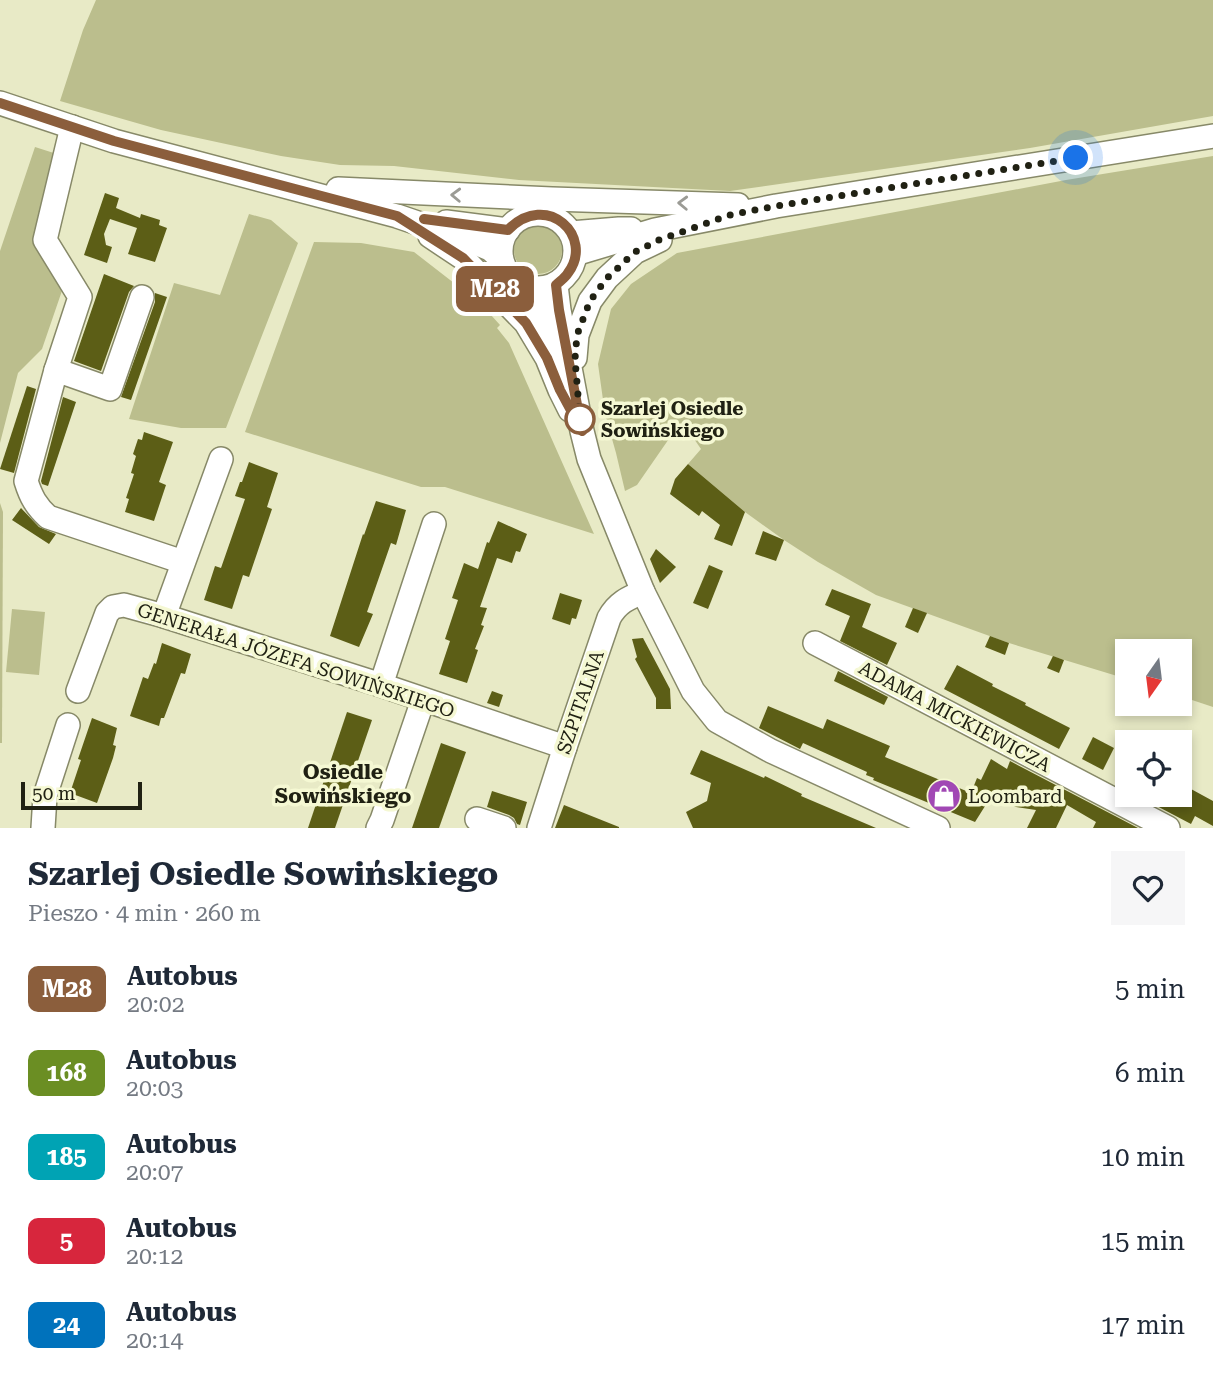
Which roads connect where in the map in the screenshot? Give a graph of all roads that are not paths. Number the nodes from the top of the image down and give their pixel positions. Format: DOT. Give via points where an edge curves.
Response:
graph roads {
  1 [pos="0,103"];
  2 [pos="72,127"];
  3 [pos="1213,136"];
  4 [pos="283,186"];
  5 [pos="776,206"];
  6 [pos="730,215"];
  7 [pos="397,216"];
  8 [pos="508,230"];
  9 [pos="573,243"];
  10 [pos="502,258"];
  11 [pos="545,287"];
  12 [pos="142,297"];
  13 [pos="56,370"];
  14 [pos="582,431"];
  15 [pos="222,459"];
  16 [pos="434,524"];
  17 [pos="183,562"];
  18 [pos="643,592"];
  19 [pos="164,617"];
  20 [pos="816,643"];
  21 [pos="381,685"];
  22 [pos="78,691"];
  23 [pos="422,700"];
  24 [pos="68,725"];
  25 [pos="565,747"];
  26 [pos="477,819"];
  27 [pos="43,828"];
  28 [pos="378,828"];
  29 [pos="504,828"];
  30 [pos="539,828"];
  31 [pos="939,828"];
  32 [pos="1168,828"];
  1 -- 2 [label="street"];
  2 -- 4 [label="street"];
  2 -- 13 [label="street" via="44,240 80,297"];
  3 -- 5 [label="street"];
  5 -- 4 [label="street, one-way"];
  4 -- 7 [label="street"];
  5 -- 6 [label="street"];
  6 -- 9 [label="street"];
  6 -- 14 [label="street" via="635,252 590,301 577,335 575,359"];
  7 -- 8 [label="street"];
  7 -- 10 [label="street" via="473,242"];
  7 -- 14 [label="street" via="463,258 526,323"];
  8 -- 9 [label="street" via="528,215 553,216 564,223"];
  8 -- 10 [label="street"];
  9 -- 11 [label="street" via="575,260 568,275"];
  10 -- 11 [label="street" via="513,279 522,285"];
  11 -- 14 [label="street"];
  12 -- 13 [label="street" via="110,388"];
  13 -- 17 [label="street" via="26,481 37,507 48,517"];
  14 -- 18 [label="street"];
  15 -- 17 [label="street"];
  16 -- 21 [label="street"];
  17 -- 19 [label="street"];
  18 -- 25 [label="street, SZPITALNA" via="624,600 609,618"];
  18 -- 31 [label="street" via="693,691 717,721 771,751"];
  19 -- 21 [label="street, GENERAŁA JÓZEFA SOWIŃSKIEGO"];
  19 -- 22 [label="street, GENERAŁA JÓZEFA SOWIŃSKIEGO" via="124,605 113,607"];
  20 -- 32 [label="street, ADAMA MICKIEWICZA"];
  21 -- 23 [label="street, GENERAŁA JÓZEFA SOWIŃSKIEGO"];
  23 -- 25 [label="street, GENERAŁA JÓZEFA SOWIŃSKIEGO"];
  23 -- 28 [label="street"];
  24 -- 27 [label="street" via="45,796"];
  25 -- 30 [label="street, SZPITALNA"];
  26 -- 29 [label="street"];
}
